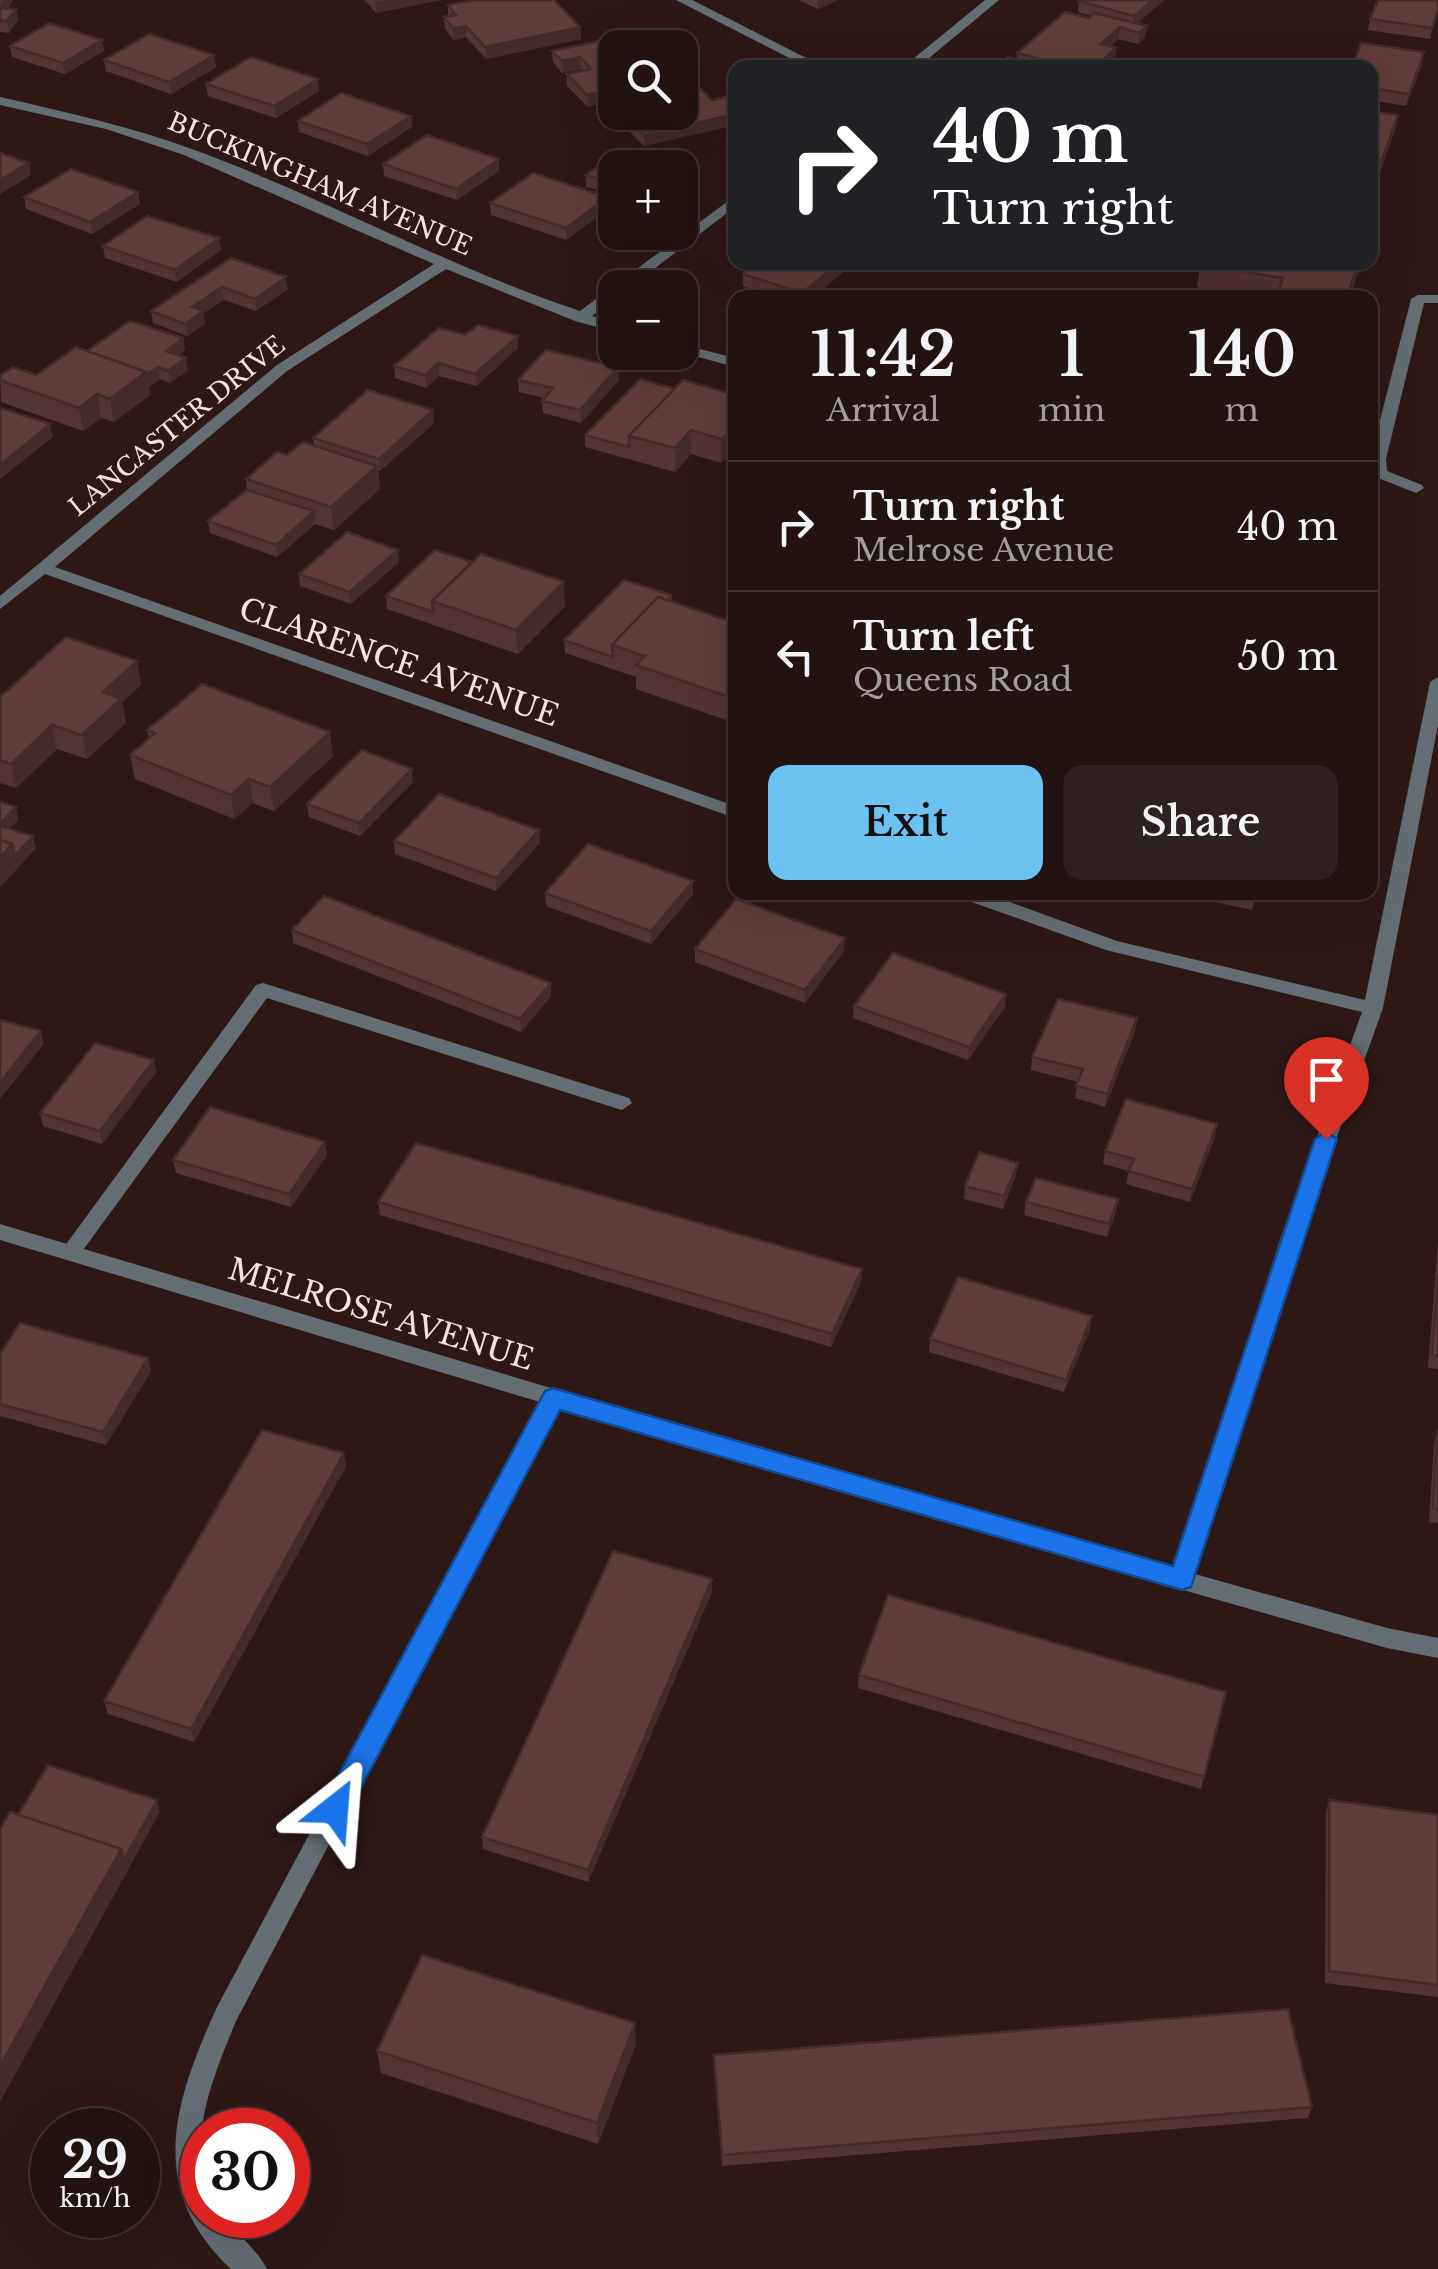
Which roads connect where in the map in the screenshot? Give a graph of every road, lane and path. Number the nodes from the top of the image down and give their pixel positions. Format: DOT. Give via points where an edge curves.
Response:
graph roads {
  1 [pos="682,0"];
  2 [pos="993,0"];
  3 [pos="804,60"];
  4 [pos="918,60"];
  5 [pos="0,101"];
  6 [pos="728,205"];
  7 [pos="443,264"];
  8 [pos="642,270"];
  9 [pos="1438,299"];
  10 [pos="598,304"];
  11 [pos="580,318"];
  12 [pos="598,323"];
  13 [pos="698,353"];
  14 [pos="728,361"];
  15 [pos="1378,452"];
  16 [pos="1378,477"];
  17 [pos="1438,491"];
  18 [pos="43,568"];
  19 [pos="0,604"];
  20 [pos="1438,682"];
  21 [pos="728,810"];
  22 [pos="984,900"];
  23 [pos="1372,1008"];
  24 [pos="622,1103"];
  25 [pos="0,1232"];
  26 [pos="71,1252"];
  27 [pos="553,1398"];
  28 [pos="1182,1579"];
  29 [pos="1438,1648"];
  30 [pos="191,2108"];
  31 [pos="223,2238"];
  32 [pos="253,2269"];
  1 -- 3 [label="street"];
  2 -- 4 [label="street"];
  5 -- 7 [label="street, BUCKINGHAM AVENUE" via="126,131 290,194"];
  6 -- 8 [label="street"];
  7 -- 11 [label="street, BUCKINGHAM AVENUE"];
  7 -- 18 [label="street, LANCASTER DRIVE" via="282,368"];
  9 -- 15 [label="street" via="1418,299"];
  10 -- 11 [label="street"];
  11 -- 12 [label="street, BUCKINGHAM AVENUE"];
  13 -- 14 [label="street"];
  16 -- 17 [label="street"];
  18 -- 19 [label="street, LANCASTER DRIVE"];
  18 -- 21 [label="street, CLARENCE AVENUE"];
  20 -- 23 [label="street"];
  22 -- 23 [label="street" via="1113,946"];
  23 -- 28 [label="street"];
  24 -- 26 [label="street" via="264,990"];
  25 -- 26 [label="street, MELROSE AVENUE"];
  26 -- 27 [label="street, MELROSE AVENUE"];
  27 -- 28 [label="street, MELROSE AVENUE"];
  27 -- 30 [label="street" via="259,1948"];
  28 -- 29 [label="street, MELROSE AVENUE"];
  31 -- 32 [label="street"];
}
